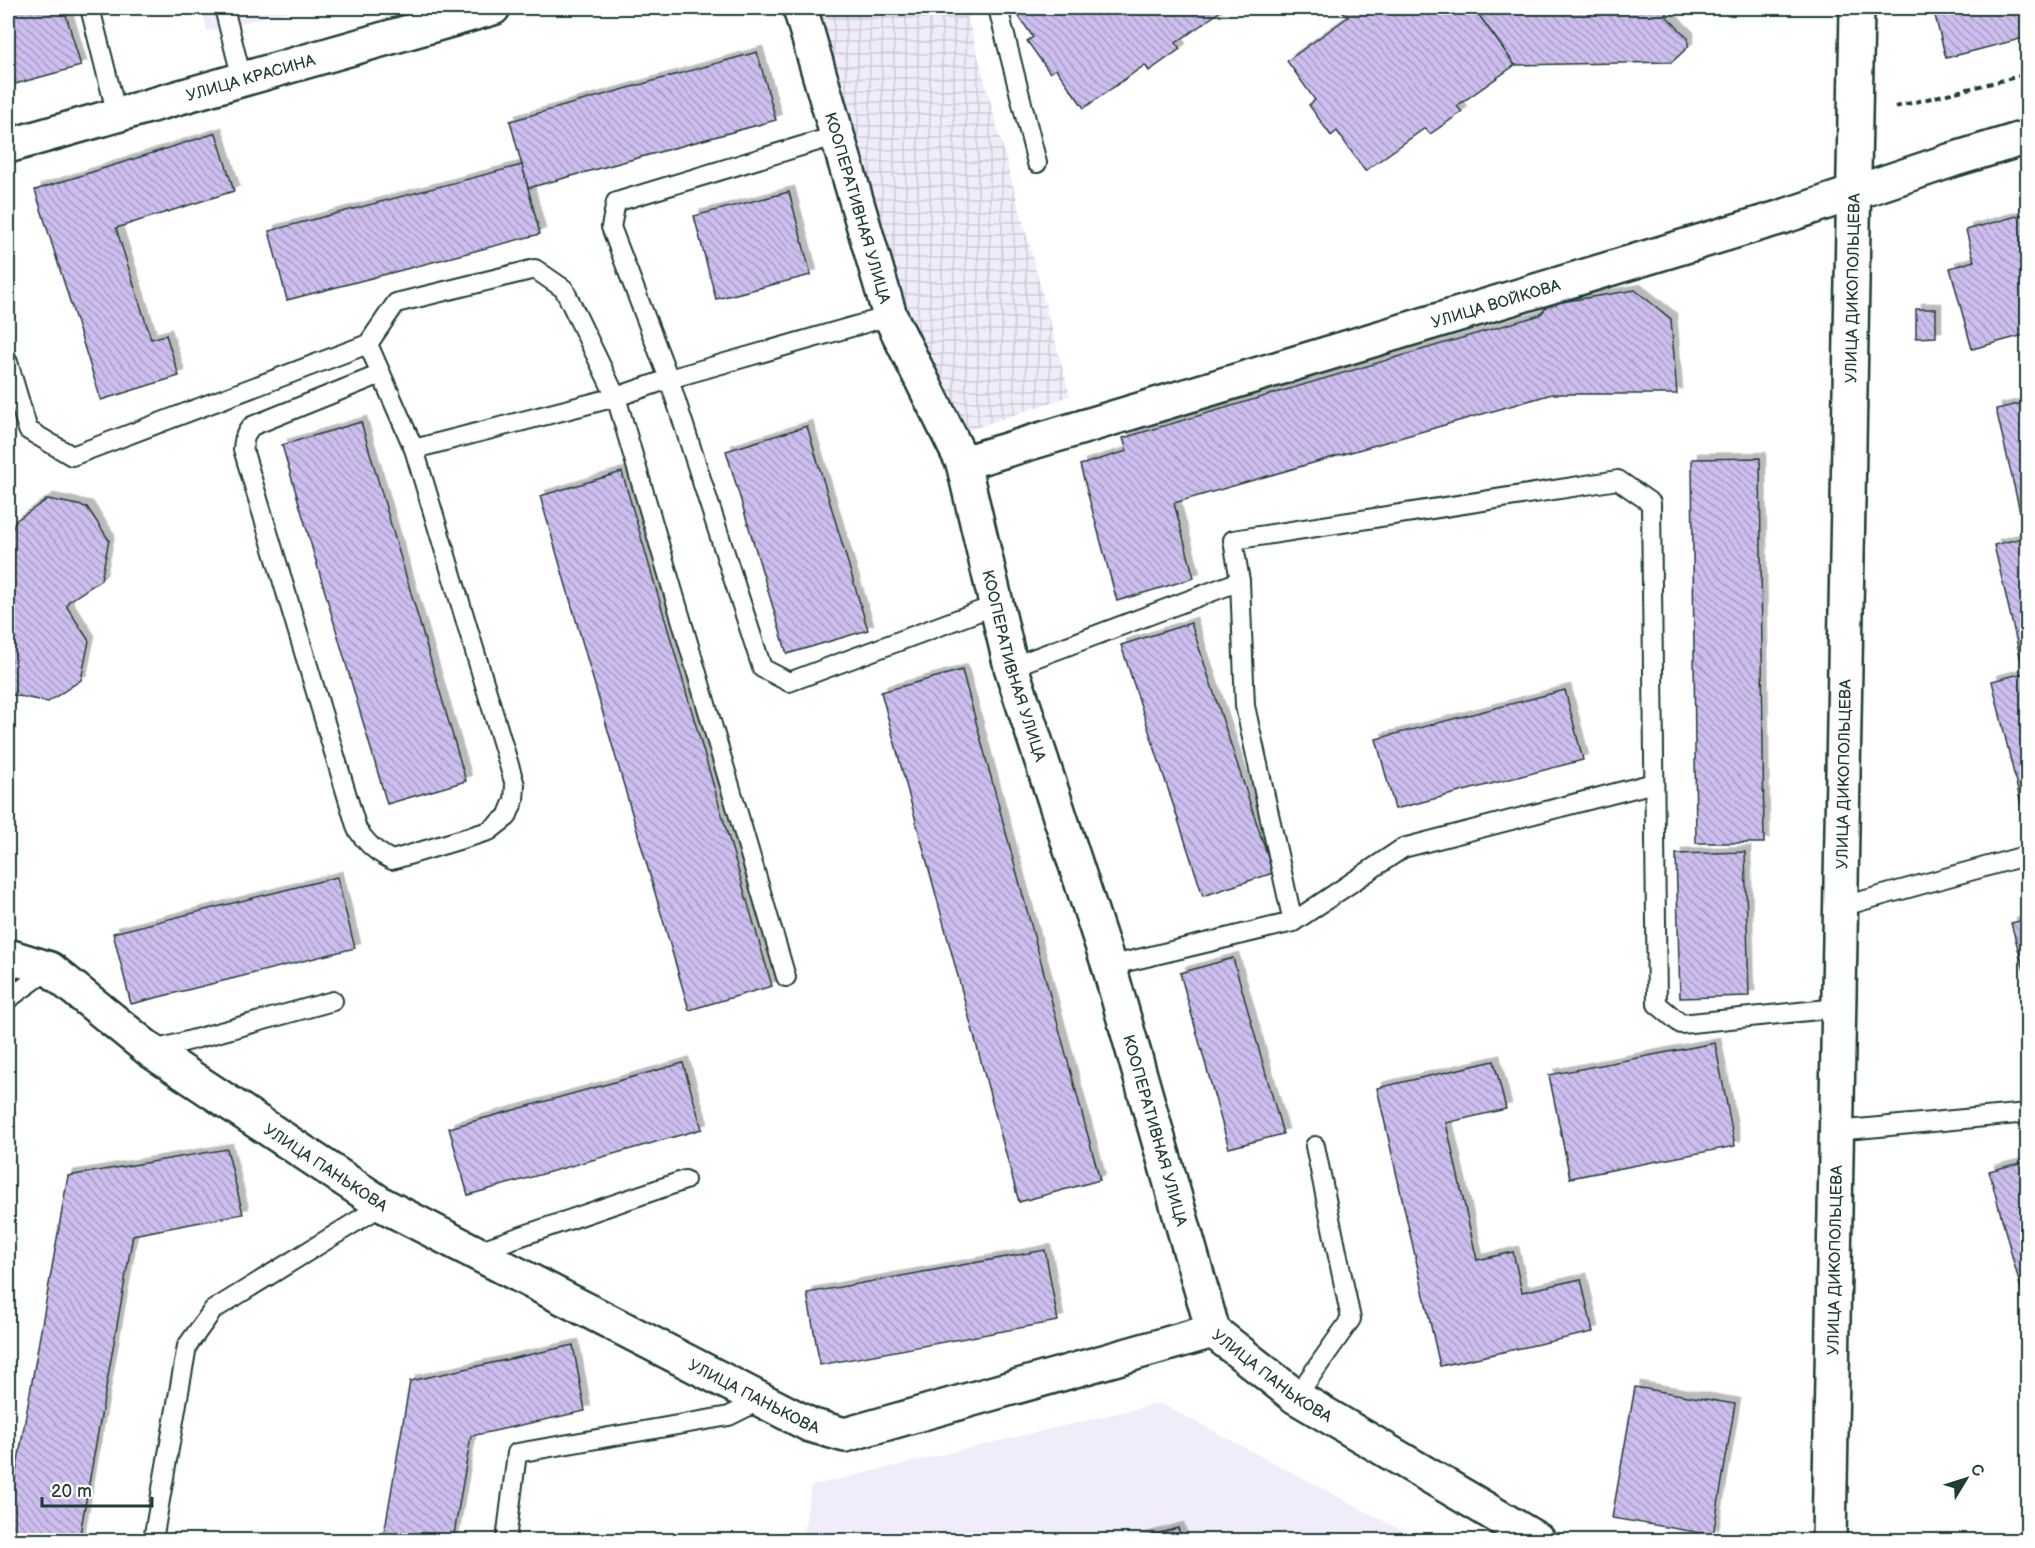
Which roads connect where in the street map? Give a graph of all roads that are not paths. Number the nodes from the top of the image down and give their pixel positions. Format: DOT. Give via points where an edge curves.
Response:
graph roads {
  1 [pos="90,8"];
  2 [pos="224,8"];
  3 [pos="493,8"];
  4 [pos="800,8"];
  5 [pos="999,8"];
  6 [pos="1857,8"];
  7 [pos="242,79"];
  8 [pos="117,115"];
  9 [pos="837,135"];
  10 [pos="2028,137"];
  11 [pos="8,146"];
  12 [pos="1037,163"];
  13 [pos="1853,193"];
  14 [pos="890,316"];
  15 [pos="368,344"];
  16 [pos="8,362"];
  17 [pos="381,374"];
  18 [pos="669,379"];
  19 [pos="616,397"];
  20 [pos="414,449"];
  21 [pos="963,463"];
  22 [pos="1240,581"];
  23 [pos="996,605"];
  24 [pos="1011,667"];
  25 [pos="1654,783"];
  26 [pos="2028,855"];
  27 [pos="1840,907"];
  28 [pos="1293,922"];
  29 [pos="8,956"];
  30 [pos="1109,966"];
  31 [pos="50,969"];
  32 [pos="786,977"];
  33 [pos="8,999"];
  34 [pos="333,1001"];
  35 [pos="1838,1008"];
  36 [pos="151,1051"];
  37 [pos="2028,1113"];
  38 [pos="1836,1131"];
  39 [pos="1315,1146"];
  40 [pos="685,1180"];
  41 [pos="383,1205"];
  42 [pos="475,1252"];
  43 [pos="1213,1330"];
  44 [pos="1296,1397"];
  45 [pos="761,1400"];
  46 [pos="153,1540"];
  47 [pos="506,1540"];
  48 [pos="1538,1540"];
  49 [pos="1828,1540"];
  1 -- 8 [label="lane"];
  2 -- 7 [label="lane"];
  3 -- 7 [label="street, УЛИЦА КРАСИНА"];
  4 -- 9 [label="street, КООПЕРАТИВНАЯ УЛИЦА"];
  5 -- 12 [label="lane"];
  6 -- 13 [label="street, УЛИЦА ДИКОПОЛЬЦЕВА"];
  7 -- 8 [label="street, УЛИЦА КРАСИНА"];
  8 -- 11 [label="street, УЛИЦА КРАСИНА"];
  9 -- 14 [label="street, КООПЕРАТИВНАЯ УЛИЦА"];
  9 -- 18 [label="lane" via="616,202 611,227"];
  10 -- 13 [label="street, УЛИЦА ВОЙКОВА"];
  13 -- 21 [label="street, УЛИЦА ВОЙКОВА"];
  13 -- 27 [label="street, УЛИЦА ДИКОПОЛЬЦЕВА"];
  14 -- 18 [label="lane"];
  14 -- 21 [label="street, КООПЕРАТИВНАЯ УЛИЦА"];
  15 -- 16 [label="lane" via="72,456 28,430"];
  15 -- 17 [label="lane"];
  15 -- 19 [label="lane" via="396,303 535,269 564,289"];
  17 -- 20 [label="lane"];
  17 -- 20 [label="lane" via="252,426 246,432 243,449 357,829 365,842 392,860 489,831 507,817 515,785"];
  18 -- 19 [label="lane"];
  18 -- 23 [label="lane" via="762,668 789,682"];
  19 -- 20 [label="lane"];
  19 -- 32 [label="lane"];
  21 -- 23 [label="street, КООПЕРАТИВНАЯ УЛИЦА"];
  22 -- 24 [label="lane"];
  22 -- 25 [label="lane" via="1233,540 1618,480 1651,503"];
  22 -- 28 [label="lane" via="1245,706"];
  23 -- 24 [label="street, КООПЕРАТИВНАЯ УЛИЦА"];
  24 -- 30 [label="street, КООПЕРАТИВНАЯ УЛИЦА"];
  25 -- 28 [label="lane" via="1403,848"];
  25 -- 35 [label="lane" via="1657,1004 1681,1024"];
  26 -- 27 [label="lane"];
  27 -- 35 [label="street, УЛИЦА ДИКОПОЛЬЦЕВА"];
  28 -- 30 [label="lane"];
  29 -- 31 [label="street, УЛИЦА ПАНЬКОВА"];
  30 -- 43 [label="street, КООПЕРАТИВНАЯ УЛИЦА"];
  31 -- 33 [label="lane"];
  31 -- 36 [label="street, УЛИЦА ПАНЬКОВА"];
  34 -- 36 [label="lane"];
  35 -- 38 [label="street, УЛИЦА ДИКОПОЛЬЦЕВА"];
  36 -- 41 [label="street, УЛИЦА ПАНЬКОВА"];
  37 -- 38 [label="lane"];
  38 -- 49 [label="street, УЛИЦА ДИКОПОЛЬЦЕВА"];
  39 -- 44 [label="lane" via="1351,1319"];
  40 -- 42 [label="lane"];
  41 -- 42 [label="street, УЛИЦА ПАНЬКОВА"];
  41 -- 46 [label="lane" via="213,1310 186,1346"];
  42 -- 45 [label="street, УЛИЦА ПАНЬКОВА"];
  43 -- 44 [label="street, УЛИЦА ПАНЬКОВА"];
  43 -- 45 [label="street, УЛИЦА ПАНЬКОВА" via="845,1435 810,1425"];
  44 -- 48 [label="street, УЛИЦА ПАНЬКОВА"];
  45 -- 47 [label="lane" via="729,1416 517,1453"];
}
